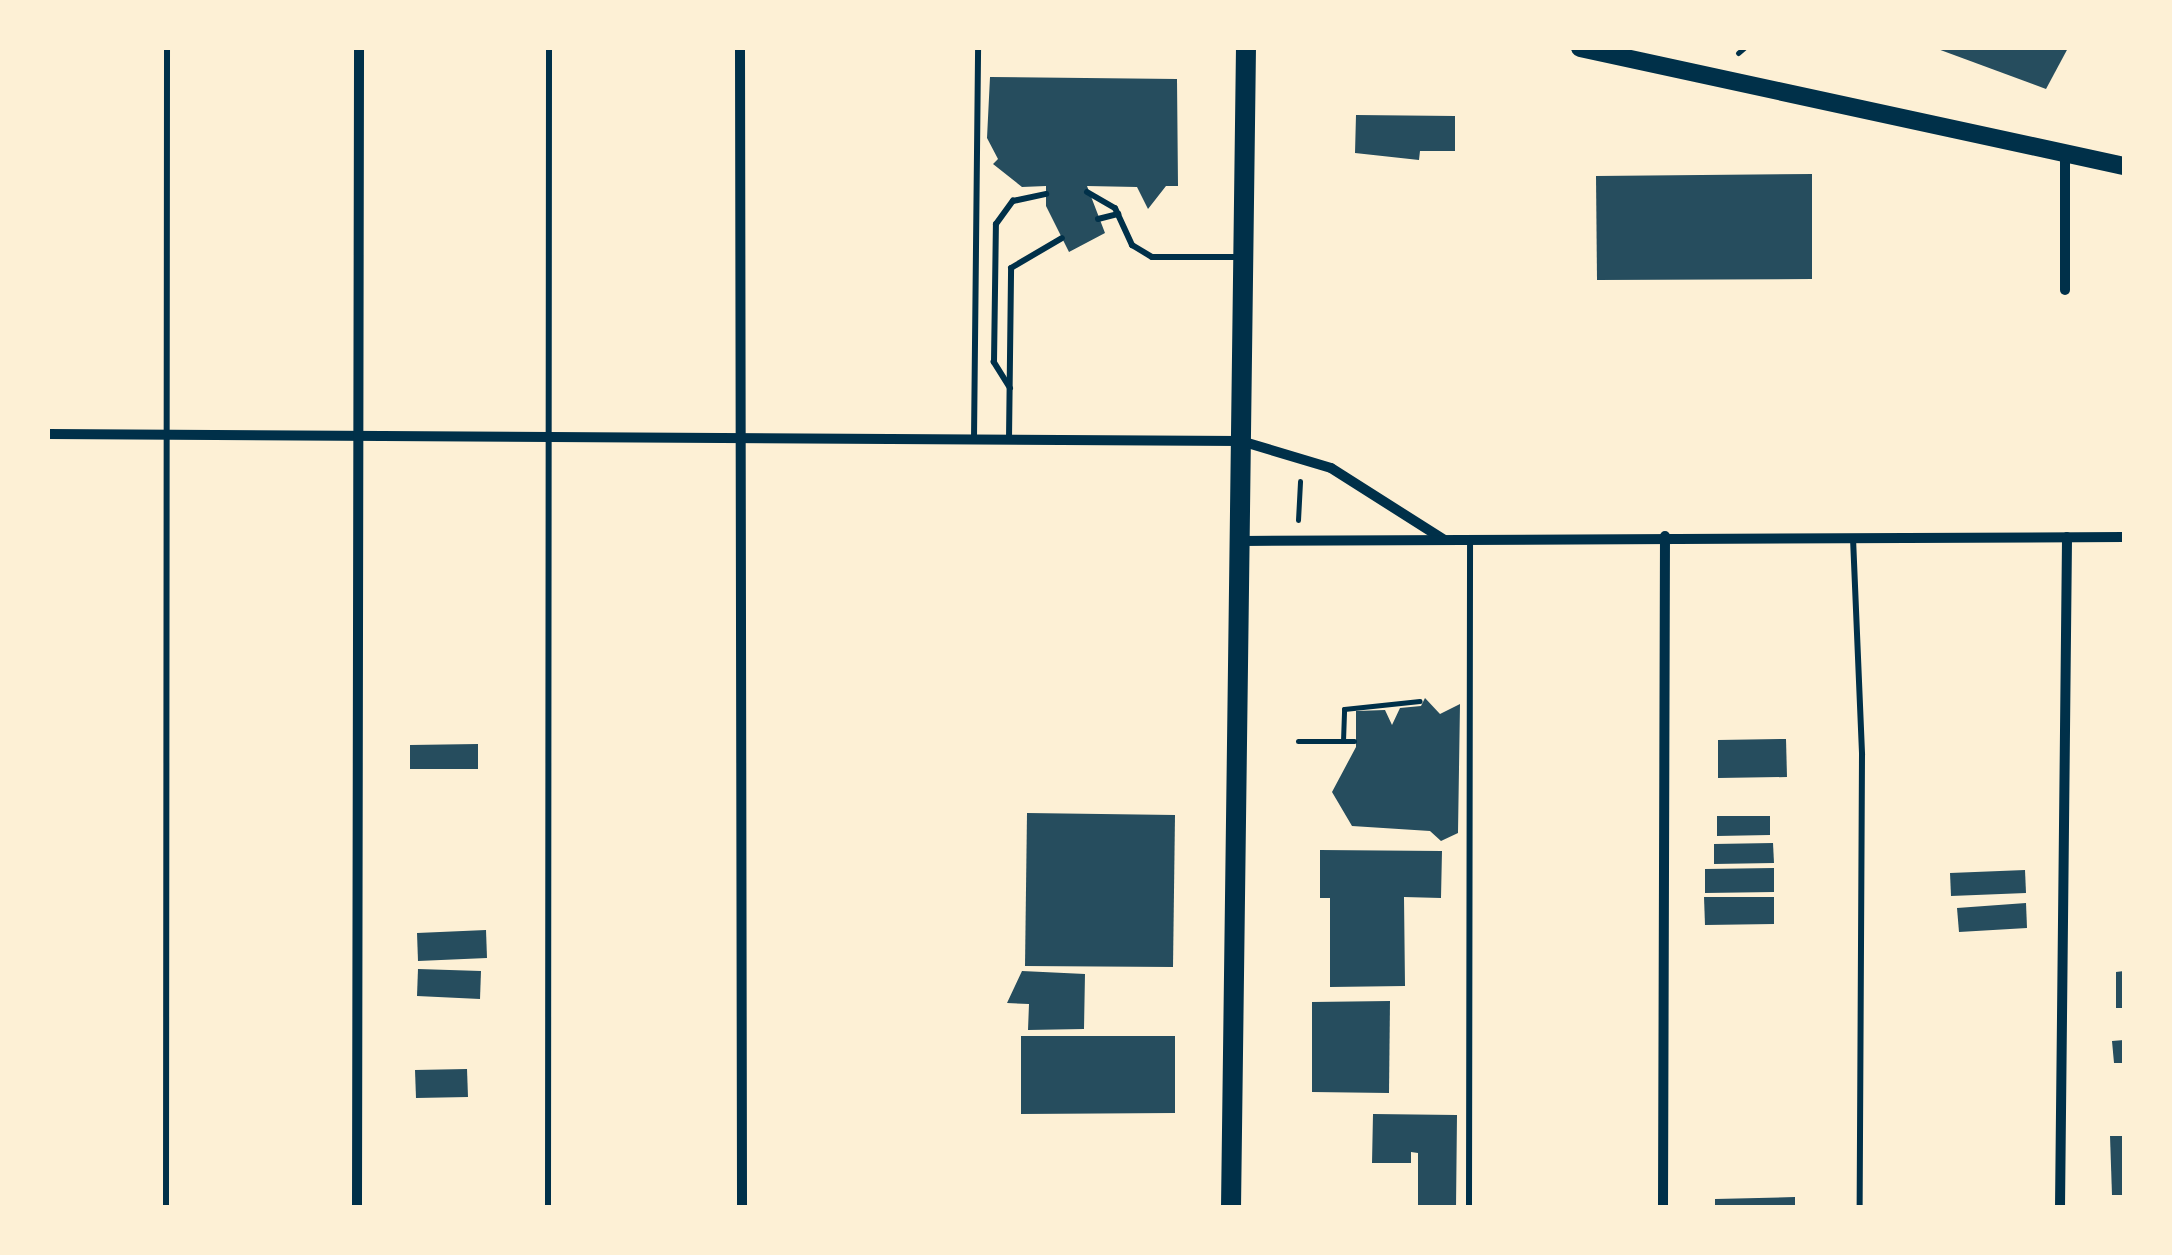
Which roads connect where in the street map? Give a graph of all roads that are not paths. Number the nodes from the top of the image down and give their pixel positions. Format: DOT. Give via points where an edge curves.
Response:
graph roads {
  1 [pos="167,48"];
  2 [pos="359,48"];
  3 [pos="549,48"];
  4 [pos="740,48"];
  5 [pos="978,48"];
  6 [pos="1246,48"];
  7 [pos="1580,48"];
  8 [pos="2065,152"];
  9 [pos="2124,166"];
  10 [pos="1086,192"];
  11 [pos="1046,194"];
  12 [pos="1118,214"];
  13 [pos="1098,219"];
  14 [pos="1062,238"];
  15 [pos="1243,257"];
  16 [pos="2065,290"];
  17 [pos="1010,388"];
  18 [pos="48,434"];
  19 [pos="169,436"];
  20 [pos="362,439"];
  21 [pos="552,439"];
  22 [pos="742,439"];
  23 [pos="1009,439"];
  24 [pos="974,440"];
  25 [pos="1241,440"];
  26 [pos="1665,536"];
  27 [pos="1853,536"];
  28 [pos="2067,537"];
  29 [pos="2124,537"];
  30 [pos="1443,539"];
  31 [pos="1470,539"];
  32 [pos="1240,541"];
  33 [pos="166,1208"];
  34 [pos="357,1208"];
  35 [pos="548,1208"];
  36 [pos="742,1208"];
  37 [pos="1232,1208"];
  38 [pos="1469,1208"];
  39 [pos="1663,1208"];
  40 [pos="1860,1208"];
  41 [pos="2060,1208"];
  1 -- 19 [label="lane"];
  2 -- 20 [label="street"];
  3 -- 21 [label="lane"];
  4 -- 22 [label="street"];
  5 -- 24 [label="lane"];
  6 -- 15 [label="main road"];
  7 -- 8 [label="main road"];
  8 -- 9 [label="main road"];
  8 -- 16 [label="street"];
  10 -- 12 [label="lane" via="1102,196"];
  11 -- 17 [label="lane" via="1012,201 996,224 994,362"];
  12 -- 13 [label="lane"];
  12 -- 15 [label="lane" via="1132,244 1152,257"];
  14 -- 17 [label="lane" via="1012,268"];
  15 -- 25 [label="main road"];
  17 -- 23 [label="lane"];
  18 -- 19 [label="street"];
  19 -- 20 [label="street"];
  19 -- 33 [label="lane"];
  20 -- 21 [label="street"];
  20 -- 34 [label="street"];
  21 -- 22 [label="street"];
  21 -- 35 [label="lane"];
  22 -- 24 [label="street"];
  22 -- 36 [label="street"];
  23 -- 24 [label="street"];
  23 -- 25 [label="street"];
  25 -- 30 [label="street" via="1331,468"];
  25 -- 32 [label="main road"];
  26 -- 27 [label="street"];
  26 -- 31 [label="street"];
  26 -- 39 [label="street"];
  27 -- 28 [label="street"];
  27 -- 40 [label="lane" via="1862,755"];
  28 -- 29 [label="street"];
  28 -- 41 [label="street"];
  30 -- 31 [label="street"];
  30 -- 32 [label="street"];
  31 -- 38 [label="lane"];
  32 -- 37 [label="main road"];
}
